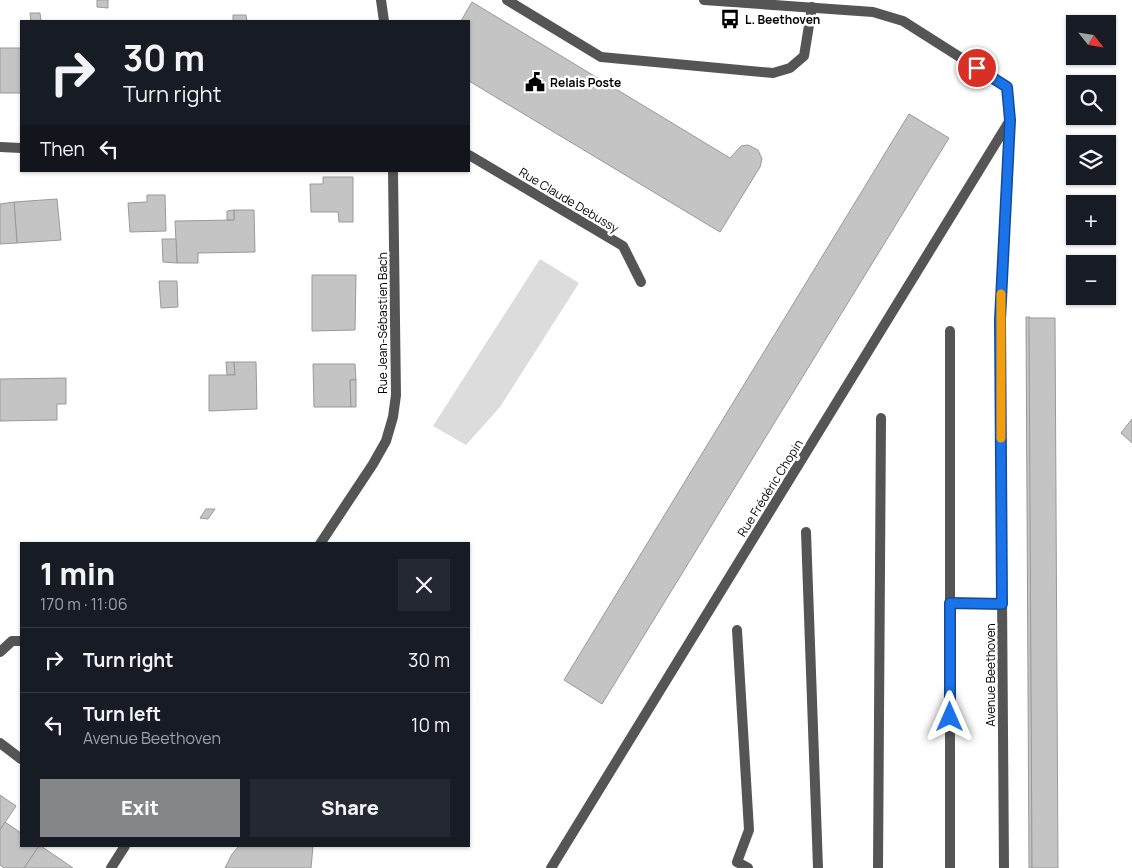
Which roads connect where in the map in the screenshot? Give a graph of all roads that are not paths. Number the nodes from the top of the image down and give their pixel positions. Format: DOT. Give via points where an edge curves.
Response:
graph roads {
  1 [pos="381,0"];
  2 [pos="507,0"];
  3 [pos="704,0"];
  4 [pos="812,8"];
  5 [pos="384,20"];
  6 [pos="1010,120"];
  7 [pos="0,147"];
  8 [pos="20,148"];
  9 [pos="470,155"];
  10 [pos="393,172"];
  11 [pos="641,282"];
  12 [pos="950,331"];
  13 [pos="881,418"];
  14 [pos="806,532"];
  15 [pos="321,542"];
  16 [pos="950,603"];
  17 [pos="1002,604"];
  18 [pos="737,630"];
  19 [pos="20,641"];
  20 [pos="0,652"];
  21 [pos="0,743"];
  22 [pos="20,758"];
  23 [pos="124,847"];
  24 [pos="111,868"];
  25 [pos="551,868"];
  26 [pos="748,868"];
  27 [pos="818,868"];
  28 [pos="878,868"];
  29 [pos="950,868"];
  30 [pos="1004,868"];
  1 -- 5 [label="street"];
  2 -- 4 [label="street" via="601,57 773,73 790,68 804,56"];
  3 -- 4 [label="street, Avenue Beethoven"];
  4 -- 6 [label="street, Avenue Beethoven" via="873,12 903,21 1007,87"];
  6 -- 17 [label="street, Avenue Beethoven" via="1000,320"];
  6 -- 25 [label="street, Rue Frédéric Chopin"];
  7 -- 8 [label="street"];
  9 -- 11 [label="street, Rue Claude Debussy" via="623,246"];
  10 -- 15 [label="street, Rue Jean-Sébastien Bach" via="396,395 392,417 386,441 373,464"];
  12 -- 16 [label="street"];
  13 -- 28 [label="street"];
  14 -- 27 [label="street"];
  16 -- 17 [label="street"];
  16 -- 29 [label="street"];
  17 -- 30 [label="street, Avenue Beethoven"];
  18 -- 26 [label="street" via="749,830 737,862"];
  19 -- 20 [label="street" via="12,641"];
  21 -- 22 [label="street"];
  23 -- 24 [label="street"];
}
